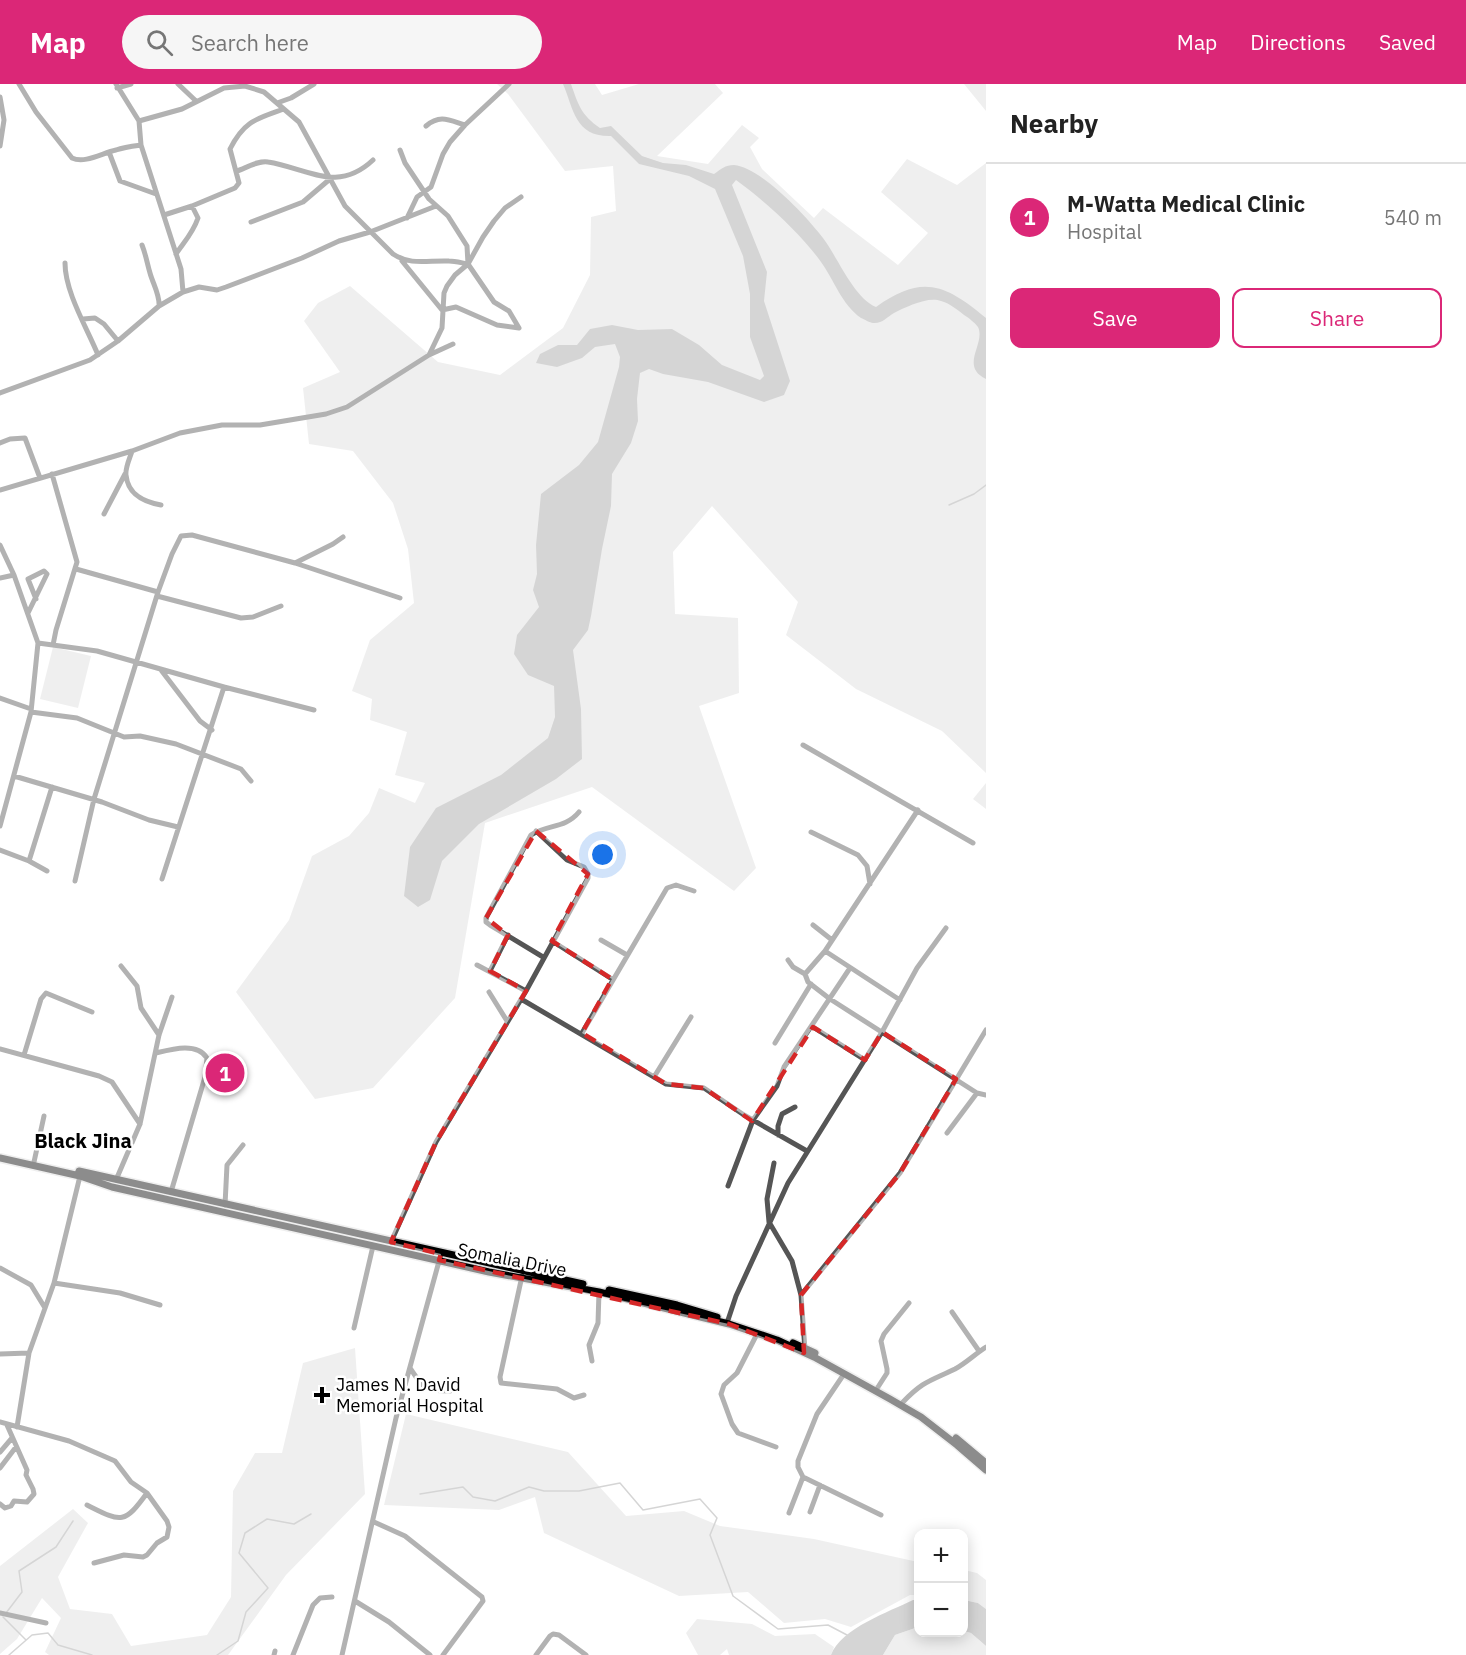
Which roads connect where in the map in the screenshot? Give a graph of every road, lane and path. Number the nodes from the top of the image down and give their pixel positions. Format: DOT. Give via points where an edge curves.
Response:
graph roads {
  1 [pos="19,84"];
  2 [pos="130,84"];
  3 [pos="178,84"];
  4 [pos="314,84"];
  5 [pos="509,84"];
  6 [pos="246,85"];
  7 [pos="116,86"];
  8 [pos="0,97"];
  9 [pos="196,101"];
  10 [pos="277,103"];
  11 [pos="284,109"];
  12 [pos="139,121"];
  13 [pos="465,125"];
  14 [pos="426,126"];
  15 [pos="141,145"];
  16 [pos="0,146"];
  17 [pos="400,150"];
  18 [pos="109,152"];
  19 [pos="373,160"];
  20 [pos="237,171"];
  21 [pos="330,179"];
  22 [pos="426,192"];
  23 [pos="156,194"];
  24 [pos="521,197"];
  25 [pos="192,206"];
  26 [pos="436,206"];
  27 [pos="164,215"];
  28 [pos="407,218"];
  29 [pos="251,222"];
  30 [pos="370,232"];
  31 [pos="142,245"];
  32 [pos="176,254"];
  33 [pos="401,260"];
  34 [pos="65,263"];
  35 [pos="468,264"];
  36 [pos="183,292"];
  37 [pos="159,306"];
  38 [pos="442,310"];
  39 [pos="83,319"];
  40 [pos="118,341"];
  41 [pos="453,344"];
  42 [pos="98,355"];
  43 [pos="429,355"];
  44 [pos="0,393"];
  45 [pos="0,443"];
  46 [pos="132,451"];
  47 [pos="52,474"];
  48 [pos="125,474"];
  49 [pos="40,478"];
  50 [pos="0,490"];
  51 [pos="161,505"];
  52 [pos="104,514"];
  53 [pos="343,537"];
  54 [pos="0,545"];
  55 [pos="295,563"];
  56 [pos="76,569"];
  57 [pos="14,575"];
  58 [pos="0,578"];
  59 [pos="157,594"];
  60 [pos="400,598"];
  61 [pos="36,599"];
  62 [pos="281,606"];
  63 [pos="28,613"];
  64 [pos="38,643"];
  65 [pos="54,645"];
  66 [pos="138,662"];
  67 [pos="160,669"];
  68 [pos="178,674"];
  69 [pos="225,687"];
  70 [pos="175,688"];
  71 [pos="0,698"];
  72 [pos="31,710"];
  73 [pos="314,710"];
  74 [pos="212,730"];
  75 [pos="115,735"];
  76 [pos="803,745"];
  77 [pos="203,754"];
  78 [pos="14,776"];
  79 [pos="251,781"];
  80 [pos="52,787"];
  81 [pos="94,800"];
  82 [pos="918,810"];
  83 [pos="579,812"];
  84 [pos="0,824"];
  85 [pos="178,827"];
  86 [pos="536,831"];
  87 [pos="811,832"];
  88 [pos="973,843"];
  89 [pos="0,850"];
  90 [pos="29,861"];
  91 [pos="47,871"];
  92 [pos="162,879"];
  93 [pos="75,881"];
  94 [pos="870,884"];
  95 [pos="694,891"];
  96 [pos="813,926"];
  97 [pos="946,928"];
  98 [pos="508,935"];
  99 [pos="601,940"];
  100 [pos="832,940"];
  101 [pos="552,941"];
  102 [pos="825,951"];
  103 [pos="627,955"];
  104 [pos="543,957"];
  105 [pos="788,960"];
  106 [pos="477,965"];
  107 [pos="121,966"];
  108 [pos="850,968"];
  109 [pos="490,970"];
  110 [pos="805,974"];
  111 [pos="612,980"];
  112 [pos="811,984"];
  113 [pos="526,991"];
  114 [pos="489,992"];
  115 [pos="172,997"];
  116 [pos="521,999"];
  117 [pos="831,999"];
  118 [pos="900,1000"];
  119 [pos="92,1012"];
  120 [pos="691,1017"];
  121 [pos="507,1021"];
  122 [pos="813,1028"];
  123 [pos="986,1030"];
  124 [pos="882,1032"];
  125 [pos="582,1033"];
  126 [pos="159,1035"];
  127 [pos="775,1043"];
  128 [pos="0,1049"];
  129 [pos="156,1053"];
  130 [pos="24,1055"];
  131 [pos="865,1060"];
  132 [pos="654,1077"];
  133 [pos="956,1079"];
  134 [pos="977,1093"];
  135 [pos="986,1095"];
  136 [pos="795,1107"];
  137 [pos="44,1116"];
  138 [pos="753,1120"];
  139 [pos="140,1124"];
  140 [pos="947,1133"];
  141 [pos="778,1134"];
  142 [pos="243,1145"];
  143 [pos="807,1151"];
  144 [pos="0,1157"];
  145 [pos="34,1162"];
  146 [pos="774,1162"];
  147 [pos="80,1176"];
  148 [pos="116,1180"];
  149 [pos="728,1186"];
  150 [pos="171,1192"];
  151 [pos="225,1205"];
  152 [pos="769,1222"];
  153 [pos="391,1242"];
  154 [pos="373,1245"];
  155 [pos="440,1257"];
  156 [pos="0,1268"];
  157 [pos="522,1276"];
  158 [pos="54,1282"];
  159 [pos="599,1292"];
  160 [pos="801,1295"];
  161 [pos="909,1303"];
  162 [pos="160,1305"];
  163 [pos="45,1308"];
  164 [pos="952,1312"];
  165 [pos="728,1320"];
  166 [pos="354,1328"];
  167 [pos="757,1334"];
  168 [pos="986,1347"];
  169 [pos="805,1351"];
  170 [pos="979,1351"];
  171 [pos="29,1353"];
  172 [pos="0,1354"];
  173 [pos="592,1361"];
  174 [pos="410,1368"];
  175 [pos="844,1374"];
  176 [pos="878,1387"];
  177 [pos="450,1391"];
  178 [pos="584,1395"];
  179 [pos="903,1402"];
  180 [pos="0,1422"];
  181 [pos="7,1425"];
  182 [pos="17,1427"];
  183 [pos="12,1438"];
  184 [pos="16,1447"];
  185 [pos="776,1447"];
  186 [pos="0,1452"];
  187 [pos="986,1463"];
  188 [pos="0,1468"];
  189 [pos="986,1470"];
  190 [pos="803,1477"];
  191 [pos="820,1485"];
  192 [pos="147,1493"];
  193 [pos="0,1504"];
  194 [pos="87,1505"];
  195 [pos="810,1512"];
  196 [pos="789,1513"];
  197 [pos="881,1515"];
  198 [pos="374,1519"];
  199 [pos="94,1563"];
  200 [pos="332,1597"];
  201 [pos="356,1601"];
  202 [pos="0,1613"];
  203 [pos="46,1623"];
  204 [pos="293,1655"];
  205 [pos="342,1655"];
  206 [pos="430,1655"];
  207 [pos="443,1655"];
  208 [pos="536,1655"];
  209 [pos="586,1655"];
  1 -- 18 [label="street" via="72,158 85,159"];
  2 -- 7 [label="street"];
  3 -- 9 [label="street"];
  4 -- 10 [label="street"];
  5 -- 13 [label="street"];
  6 -- 9 [label="street" via="216,91"];
  6 -- 10 [label="street"];
  7 -- 12 [label="street"];
  8 -- 16 [label="street" via="4,120"];
  9 -- 12 [label="street"];
  10 -- 11 [label="street"];
  11 -- 20 [label="street" via="255,119 240,130 231,149"];
  11 -- 21 [label="street" via="299,122"];
  12 -- 15 [label="street"];
  13 -- 14 [label="street" via="443,117"];
  13 -- 22 [label="street" via="442,154"];
  15 -- 18 [label="street"];
  15 -- 23 [label="street"];
  17 -- 22 [label="street"];
  18 -- 23 [label="street" via="120,181"];
  19 -- 21 [label="street" via="349,175"];
  20 -- 21 [label="street" via="270,162"];
  20 -- 25 [label="street" via="239,183 235,188"];
  21 -- 29 [label="street" via="303,202"];
  21 -- 30 [label="street" via="345,206"];
  22 -- 26 [label="street"];
  22 -- 28 [label="street" via="417,197"];
  23 -- 27 [label="street"];
  24 -- 35 [label="street" via="494,221"];
  25 -- 27 [label="street"];
  25 -- 32 [label="street" via="198,218"];
  26 -- 28 [label="street"];
  26 -- 35 [label="street" via="448,216 467,246"];
  27 -- 32 [label="street"];
  28 -- 30 [label="street"];
  30 -- 33 [label="street"];
  30 -- 36 [label="street" via="217,290 199,287"];
  31 -- 37 [label="street"];
  32 -- 36 [label="street"];
  33 -- 35 [label="street"];
  33 -- 38 [label="street"];
  34 -- 39 [label="street" via="76,308"];
  35 -- 38 [label="street" via="447,286"];
  35 -- 38 [label="street" via="494,302 509,311 519,328 497,325 456,307"];
  36 -- 37 [label="street"];
  37 -- 40 [label="street"];
  38 -- 43 [label="street" via="442,328"];
  39 -- 40 [label="street" via="95,318"];
  39 -- 42 [label="street"];
  40 -- 42 [label="street"];
  41 -- 43 [label="street"];
  42 -- 44 [label="street"];
  43 -- 46 [label="street" via="337,412 191,431"];
  45 -- 49 [label="street" via="25,438"];
  46 -- 47 [label="street"];
  46 -- 48 [label="street"];
  47 -- 49 [label="street"];
  47 -- 56 [label="street" via="76,555"];
  48 -- 51 [label="street" via="135,494"];
  48 -- 52 [label="street"];
  49 -- 50 [label="street"];
  53 -- 55 [label="street"];
  54 -- 57 [label="street"];
  55 -- 59 [label="street" via="184,535 177,541"];
  55 -- 60 [label="street"];
  56 -- 59 [label="street"];
  56 -- 65 [label="street"];
  57 -- 58 [label="street"];
  57 -- 63 [label="street"];
  59 -- 62 [label="street" via="241,618"];
  59 -- 66 [label="street"];
  61 -- 61 [label="street" via="48,574 44,572 28,579"];
  61 -- 63 [label="street"];
  63 -- 64 [label="street"];
  64 -- 65 [label="street"];
  64 -- 72 [label="street"];
  65 -- 66 [label="street"];
  66 -- 67 [label="street"];
  66 -- 75 [label="street"];
  67 -- 68 [label="street"];
  67 -- 70 [label="street"];
  68 -- 69 [label="street"];
  68 -- 70 [label="street"];
  69 -- 73 [label="street"];
  69 -- 74 [label="street"];
  70 -- 74 [label="street" via="200,721"];
  71 -- 72 [label="street"];
  72 -- 75 [label="street" via="77,718"];
  72 -- 78 [label="street"];
  74 -- 77 [label="street"];
  75 -- 77 [label="street" via="140,736"];
  75 -- 81 [label="street"];
  76 -- 82 [label="street"];
  77 -- 79 [label="street" via="241,769"];
  77 -- 85 [label="street"];
  78 -- 80 [label="street"];
  78 -- 84 [label="street"];
  80 -- 81 [label="street"];
  80 -- 90 [label="street"];
  81 -- 85 [label="street"];
  81 -- 93 [label="street"];
  82 -- 88 [label="street"];
  82 -- 94 [label="street"];
  83 -- 86 [label="street" via="560,826"];
  85 -- 92 [label="street"];
  86 -- 98 [label="street" via="486,918 486,922"];
  86 -- 101 [label="street" via="588,874"];
  87 -- 94 [label="street" via="864,860"];
  89 -- 90 [label="street"];
  90 -- 91 [label="street"];
  94 -- 100 [label="street"];
  95 -- 103 [label="street" via="676,885 667,888"];
  96 -- 100 [label="street"];
  97 -- 118 [label="street"];
  98 -- 104 [label="street"];
  98 -- 109 [label="street"];
  99 -- 103 [label="street"];
  100 -- 102 [label="street"];
  101 -- 104 [label="street"];
  101 -- 111 [label="street"];
  102 -- 108 [label="street"];
  102 -- 110 [label="street"];
  103 -- 111 [label="street"];
  104 -- 113 [label="street"];
  105 -- 110 [label="street"];
  106 -- 109 [label="street"];
  107 -- 126 [label="street" via="137,986 141,1008"];
  108 -- 117 [label="street"];
  108 -- 118 [label="street"];
  109 -- 113 [label="street"];
  110 -- 112 [label="street"];
  111 -- 125 [label="street"];
  112 -- 117 [label="street"];
  112 -- 127 [label="street"];
  113 -- 116 [label="street"];
  114 -- 121 [label="street"];
  115 -- 126 [label="street"];
  116 -- 121 [label="street"];
  116 -- 125 [label="street"];
  117 -- 122 [label="street"];
  117 -- 124 [label="street"];
  118 -- 124 [label="street"];
  119 -- 130 [label="street" via="46,993"];
  120 -- 132 [label="street"];
  121 -- 153 [label="street" via="436,1142"];
  122 -- 131 [label="street"];
  122 -- 138 [label="street"];
  123 -- 133 [label="street"];
  124 -- 131 [label="street"];
  124 -- 133 [label="street"];
  125 -- 132 [label="street"];
  126 -- 129 [label="street"];
  128 -- 130 [label="street"];
  129 -- 139 [label="street"];
  129 -- 150 [label="street" via="188,1048 207,1058"];
  130 -- 139 [label="street" via="112,1082"];
  131 -- 143 [label="street"];
  132 -- 138 [label="street" via="671,1085 704,1088"];
  133 -- 134 [label="street"];
  133 -- 160 [label="street" via="900,1173"];
  134 -- 135 [label="street"];
  134 -- 140 [label="street"];
  136 -- 141 [label="street" via="782,1114"];
  137 -- 145 [label="street"];
  138 -- 141 [label="street"];
  138 -- 149 [label="street"];
  139 -- 148 [label="street"];
  141 -- 143 [label="street"];
  142 -- 151 [label="street" via="227,1165"];
  143 -- 152 [label="street"];
  144 -- 145 [label="main road, Somalia Drive"];
  144 -- 147 [label="main road, Somalia Drive"];
  145 -- 148 [label="main road, Somalia Drive"];
  146 -- 152 [label="street" via="767,1199"];
  147 -- 154 [label="main road, Somalia Drive" via="112,1187"];
  147 -- 158 [label="street"];
  148 -- 150 [label="main road, Somalia Drive"];
  150 -- 151 [label="main road, Somalia Drive"];
  151 -- 153 [label="main road, Somalia Drive"];
  152 -- 160 [label="street" via="792,1262"];
  152 -- 165 [label="street"];
  153 -- 155 [label="main road, Somalia Drive"];
  154 -- 155 [label="main road, Somalia Drive"];
  154 -- 166 [label="street"];
  155 -- 157 [label="main road, Somalia Drive" via="489,1272"];
  155 -- 165 [label="main road, Somalia Drive" via="677,1305"];
  155 -- 174 [label="street"];
  156 -- 163 [label="street" via="31,1285"];
  157 -- 159 [label="main road, Somalia Drive"];
  157 -- 178 [label="street" via="501,1383 562,1390 574,1398"];
  158 -- 162 [label="street" via="120,1293"];
  158 -- 163 [label="street"];
  159 -- 167 [label="main road, Somalia Drive"];
  159 -- 173 [label="street" via="598,1323 589,1345"];
  160 -- 169 [label="street"];
  161 -- 176 [label="street" via="881,1341 887,1373"];
  163 -- 171 [label="street"];
  164 -- 170 [label="street"];
  165 -- 169 [label="main road, Somalia Drive"];
  167 -- 169 [label="main road, Somalia Drive"];
  167 -- 185 [label="street" via="737,1373 722,1389 721,1398 738,1433"];
  168 -- 170 [label="street"];
  169 -- 175 [label="main road, Somalia Drive"];
  169 -- 176 [label="main road, Somalia Drive"];
  170 -- 179 [label="street" via="956,1368 918,1386"];
  171 -- 172 [label="street"];
  171 -- 182 [label="street"];
  174 -- 177 [label="street" via="425,1388"];
  174 -- 198 [label="street"];
  175 -- 189 [label="main road, Somalia Drive" via="921,1417"];
  175 -- 190 [label="street" via="817,1414 798,1461"];
  176 -- 179 [label="main road, Somalia Drive"];
  179 -- 187 [label="main road, Somalia Drive"];
  180 -- 181 [label="street"];
  181 -- 182 [label="street"];
  181 -- 183 [label="street"];
  182 -- 192 [label="street" via="69,1441 115,1461 131,1482"];
  183 -- 184 [label="street"];
  183 -- 186 [label="street"];
  184 -- 188 [label="street"];
  184 -- 193 [label="street" via="34,1494 27,1502 14,1501 5,1508"];
  190 -- 191 [label="street"];
  190 -- 196 [label="street"];
  191 -- 195 [label="street"];
  191 -- 197 [label="street"];
  192 -- 194 [label="street" via="125,1518"];
  192 -- 199 [label="street" via="167,1521 167,1537 143,1557 124,1555"];
  198 -- 201 [label="street"];
  198 -- 207 [label="street" via="405,1536 482,1597 483,1601"];
  200 -- 204 [label="street" via="320,1598 313,1605"];
  201 -- 205 [label="street"];
  201 -- 206 [label="street"];
  202 -- 203 [label="street"];
  208 -- 209 [label="street" via="554,1634"];
}
